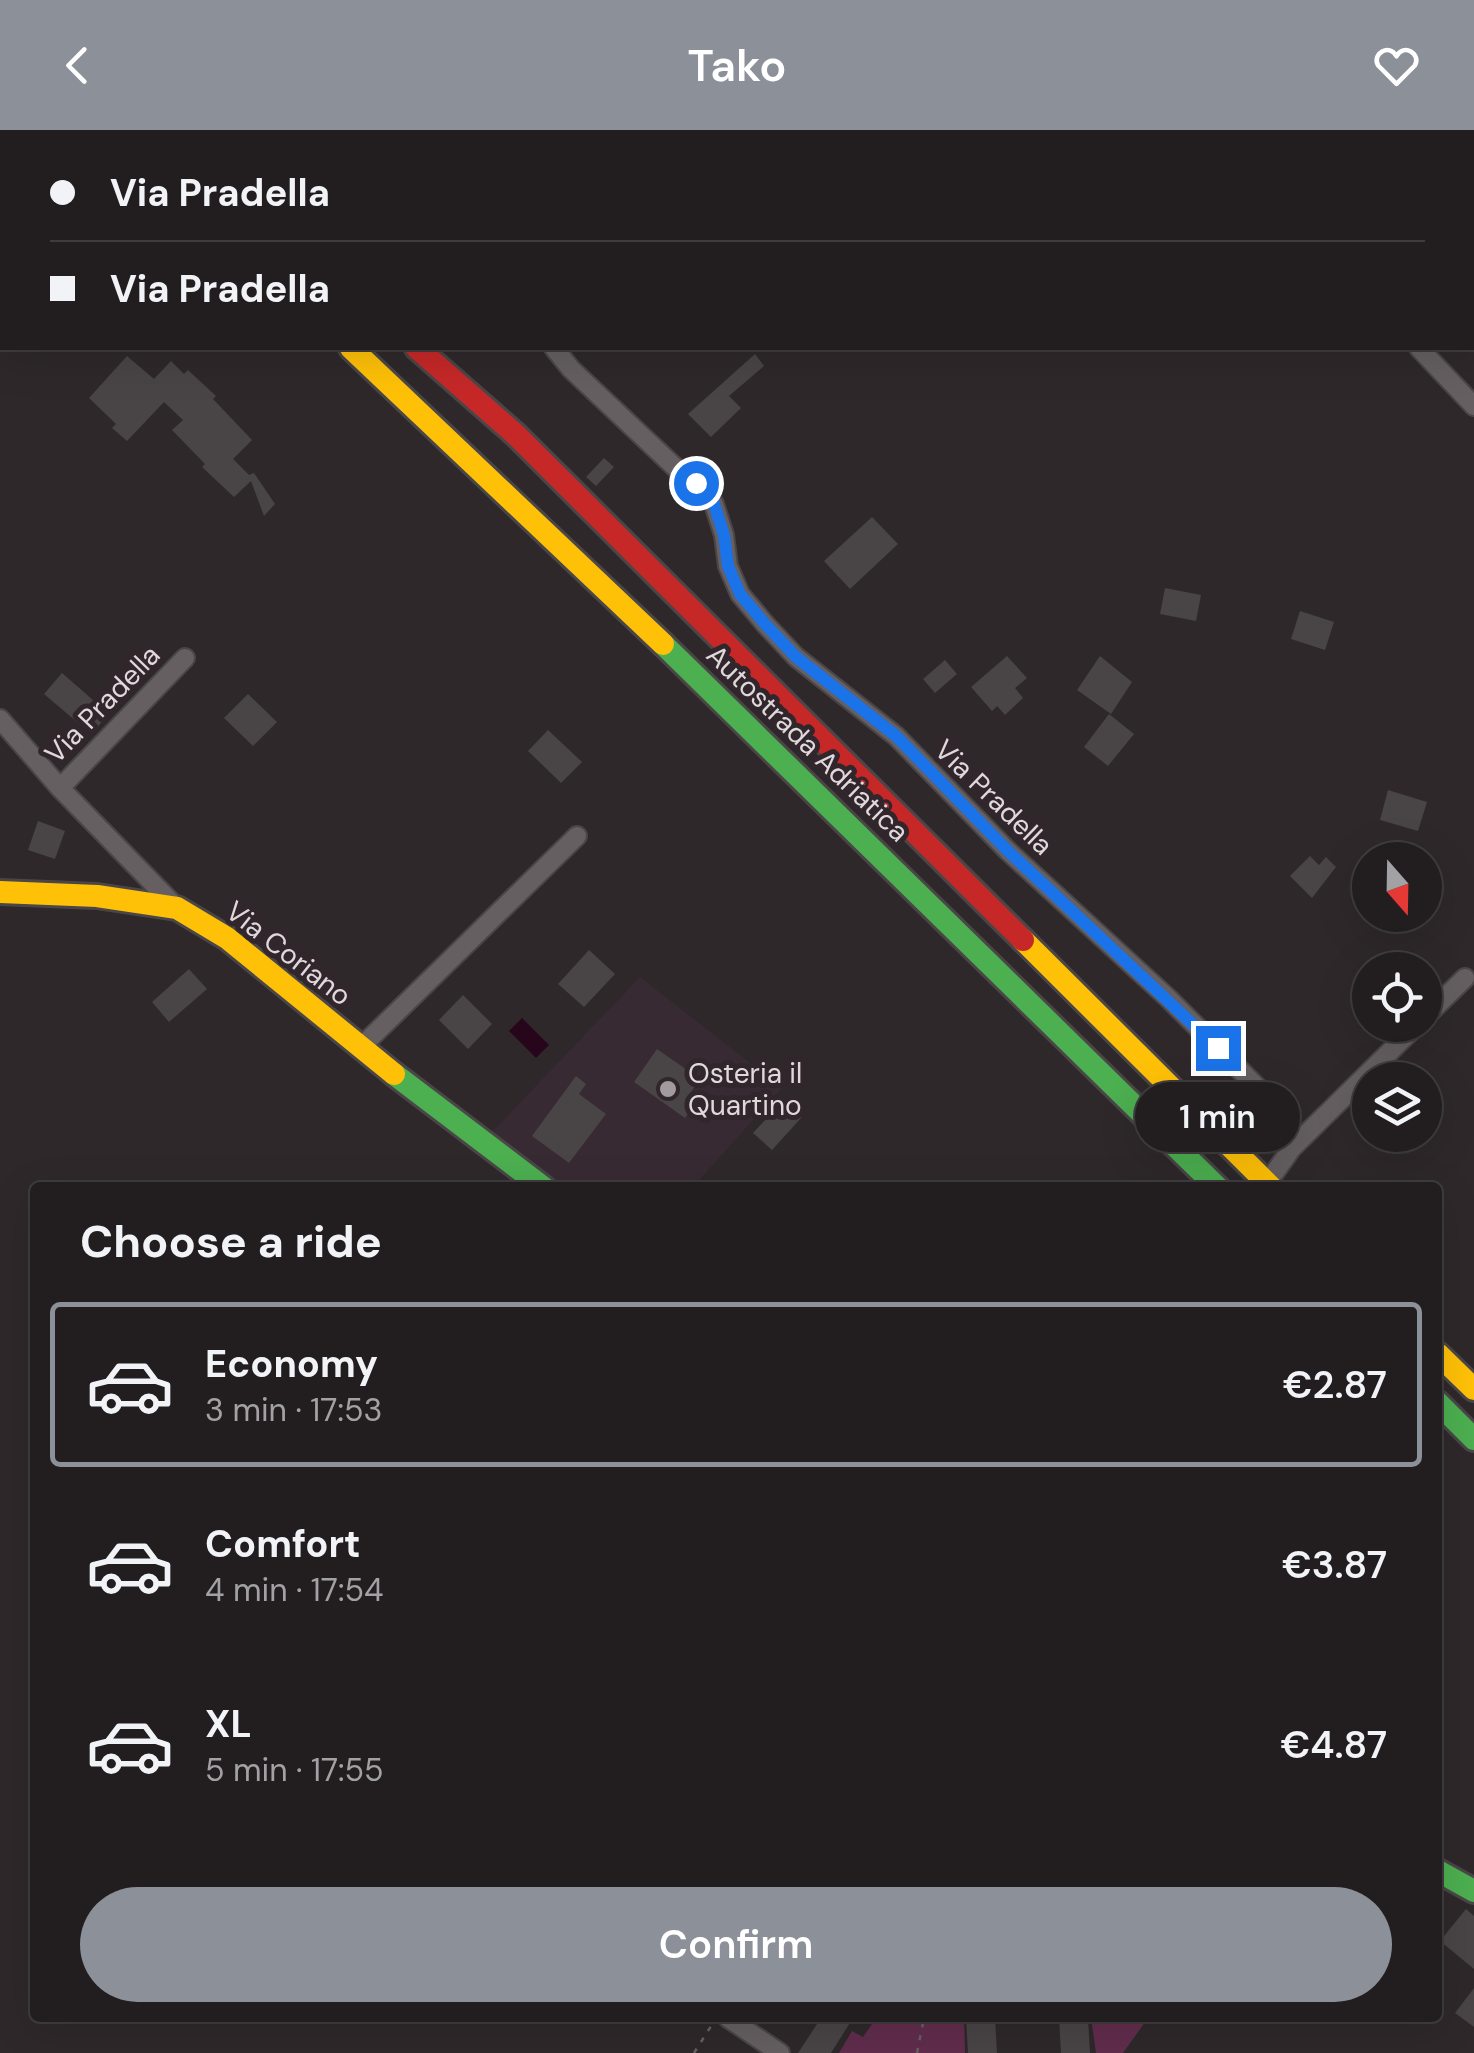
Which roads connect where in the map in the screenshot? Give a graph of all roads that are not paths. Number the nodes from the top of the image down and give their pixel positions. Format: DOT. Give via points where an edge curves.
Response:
graph roads {
  1 [pos="353,350"];
  2 [pos="419,350"];
  3 [pos="556,350"];
  4 [pos="1422,350"];
  5 [pos="1474,406"];
  6 [pos="184,658"];
  7 [pos="0,720"];
  8 [pos="60,788"];
  9 [pos="577,836"];
  10 [pos="0,892"];
  11 [pos="177,908"];
  12 [pos="1465,978"];
  13 [pos="1442,1000"];
  14 [pos="1400,1042"];
  15 [pos="360,1048"];
  16 [pos="1292,1148"];
  17 [pos="1274,1180"];
  18 [pos="536,1182"];
  19 [pos="1212,1182"];
  20 [pos="1442,1358"];
  21 [pos="1474,1388"];
  22 [pos="1442,1408"];
  23 [pos="1474,1439"];
  24 [pos="1442,1873"];
  25 [pos="1474,1891"];
  26 [pos="734,2022"];
  27 [pos="780,2053"];
  1 -- 19 [label="main road, Autostrada Adriatica" via="735,713"];
  2 -- 17 [label="main road, Autostrada Adriatica" via="515,434"];
  3 -- 16 [label="street, Via Pradella" via="714,504 728,566 765,624 896,736 1008,851 1169,999 1268,1098"];
  4 -- 5 [label="street"];
  6 -- 8 [label="street, Via Pradella"];
  7 -- 8 [label="street, Via Pradella"];
  8 -- 11 [label="street, Via Pradella"];
  9 -- 15 [label="street"];
  10 -- 11 [label="main road, Via Coriano"];
  11 -- 15 [label="main road, Via Coriano" via="227,938"];
  12 -- 13 [label="street"];
  14 -- 16 [label="street"];
  15 -- 18 [label="main road, Via Coriano"];
  16 -- 17 [label="street"];
  20 -- 21 [label="main road"];
  22 -- 23 [label="main road"];
  24 -- 25 [label="main road"];
  26 -- 27 [label="street"];
}
